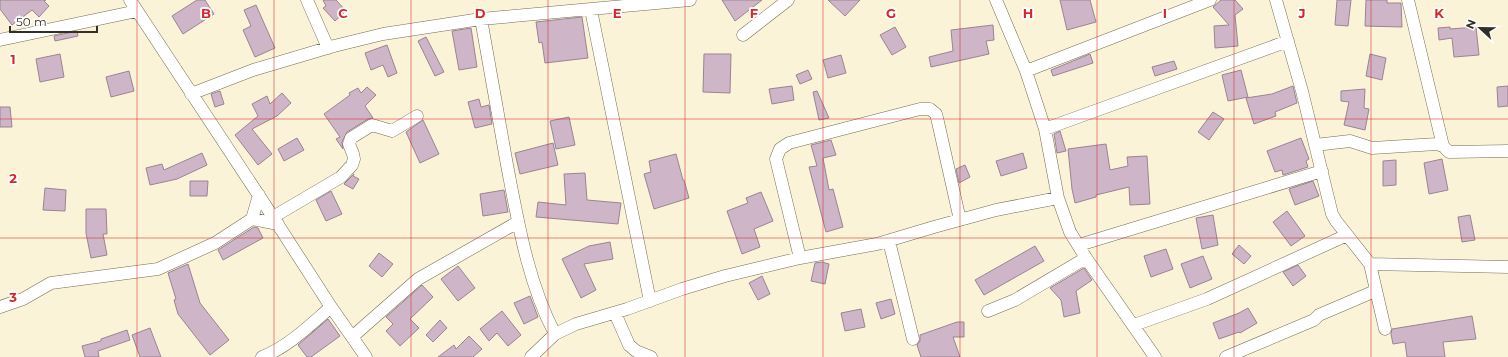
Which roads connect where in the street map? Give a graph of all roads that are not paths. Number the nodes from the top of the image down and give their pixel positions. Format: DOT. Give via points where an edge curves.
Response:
graph roads {
  1 [pos="130,0"];
  2 [pos="307,0"];
  3 [pos="690,0"];
  4 [pos="788,0"];
  5 [pos="996,0"];
  6 [pos="1210,0"];
  7 [pos="1276,0"];
  8 [pos="1408,0"];
  9 [pos="591,10"];
  10 [pos="137,11"];
  11 [pos="481,19"];
  12 [pos="743,34"];
  13 [pos="1,39"];
  14 [pos="1288,41"];
  15 [pos="328,48"];
  16 [pos="1026,71"];
  17 [pos="191,94"];
  18 [pos="417,116"];
  19 [pos="1044,128"];
  20 [pos="1315,145"];
  21 [pos="1443,146"];
  22 [pos="1508,151"];
  23 [pos="1322,171"];
  24 [pos="258,195"];
  25 [pos="1058,198"];
  26 [pos="252,219"];
  27 [pos="276,220"];
  28 [pos="960,220"];
  29 [pos="518,222"];
  30 [pos="1347,235"];
  31 [pos="889,241"];
  32 [pos="1079,245"];
  33 [pos="800,258"];
  34 [pos="1086,258"];
  35 [pos="1370,264"];
  36 [pos="1508,268"];
  37 [pos="1375,291"];
  38 [pos="650,301"];
  39 [pos="0,307"];
  40 [pos="331,307"];
  41 [pos="988,311"];
  42 [pos="615,313"];
  43 [pos="1134,325"];
  44 [pos="1385,330"];
  45 [pos="555,334"];
  46 [pos="352,337"];
  47 [pos="913,339"];
  48 [pos="262,357"];
  49 [pos="366,357"];
  50 [pos="531,357"];
  51 [pos="651,357"];
  52 [pos="1155,357"];
  53 [pos="1226,357"];
  1 -- 10 [label="street"];
  2 -- 15 [label="street"];
  3 -- 9 [label="street"];
  4 -- 12 [label="street"];
  5 -- 16 [label="street"];
  6 -- 16 [label="street"];
  7 -- 14 [label="street"];
  8 -- 21 [label="street"];
  9 -- 11 [label="street"];
  9 -- 38 [label="street"];
  10 -- 13 [label="street"];
  10 -- 17 [label="street"];
  11 -- 15 [label="street" via="383,34"];
  11 -- 29 [label="street"];
  14 -- 19 [label="street"];
  14 -- 20 [label="street"];
  15 -- 17 [label="street" via="253,70"];
  16 -- 19 [label="street"];
  17 -- 24 [label="street"];
  18 -- 27 [label="street" via="392,131 372,125 351,138 349,144 354,154 352,165 341,177"];
  19 -- 25 [label="street"];
  20 -- 21 [label="street" via="1350,141 1372,148 1437,144"];
  20 -- 23 [label="street"];
  21 -- 22 [label="street" via="1449,152"];
  23 -- 30 [label="street" via="1332,214"];
  23 -- 32 [label="street"];
  24 -- 26 [label="street"];
  24 -- 27 [label="street"];
  25 -- 28 [label="street"];
  25 -- 32 [label="street" via="1070,232"];
  26 -- 27 [label="street"];
  26 -- 39 [label="street" via="215,243 158,269 51,284 23,299"];
  27 -- 40 [label="street"];
  28 -- 31 [label="street"];
  28 -- 33 [label="street" via="936,114 930,109 920,109 789,143 780,149 776,159"];
  29 -- 45 [label="street" via="538,297"];
  29 -- 46 [label="street" via="418,279"];
  30 -- 35 [label="street"];
  30 -- 43 [label="street" via="1207,299"];
  31 -- 33 [label="street"];
  31 -- 47 [label="street"];
  32 -- 34 [label="street"];
  33 -- 38 [label="street" via="725,276"];
  34 -- 41 [label="street" via="1016,300"];
  34 -- 43 [label="street"];
  35 -- 36 [label="street"];
  35 -- 37 [label="street"];
  37 -- 44 [label="street"];
  37 -- 53 [label="street"];
  38 -- 42 [label="street"];
  40 -- 46 [label="street"];
  40 -- 48 [label="street" via="301,333"];
  42 -- 45 [label="street" via="576,324"];
  42 -- 51 [label="street" via="629,345"];
  43 -- 52 [label="street"];
  45 -- 50 [label="street"];
  46 -- 49 [label="street"];
}
